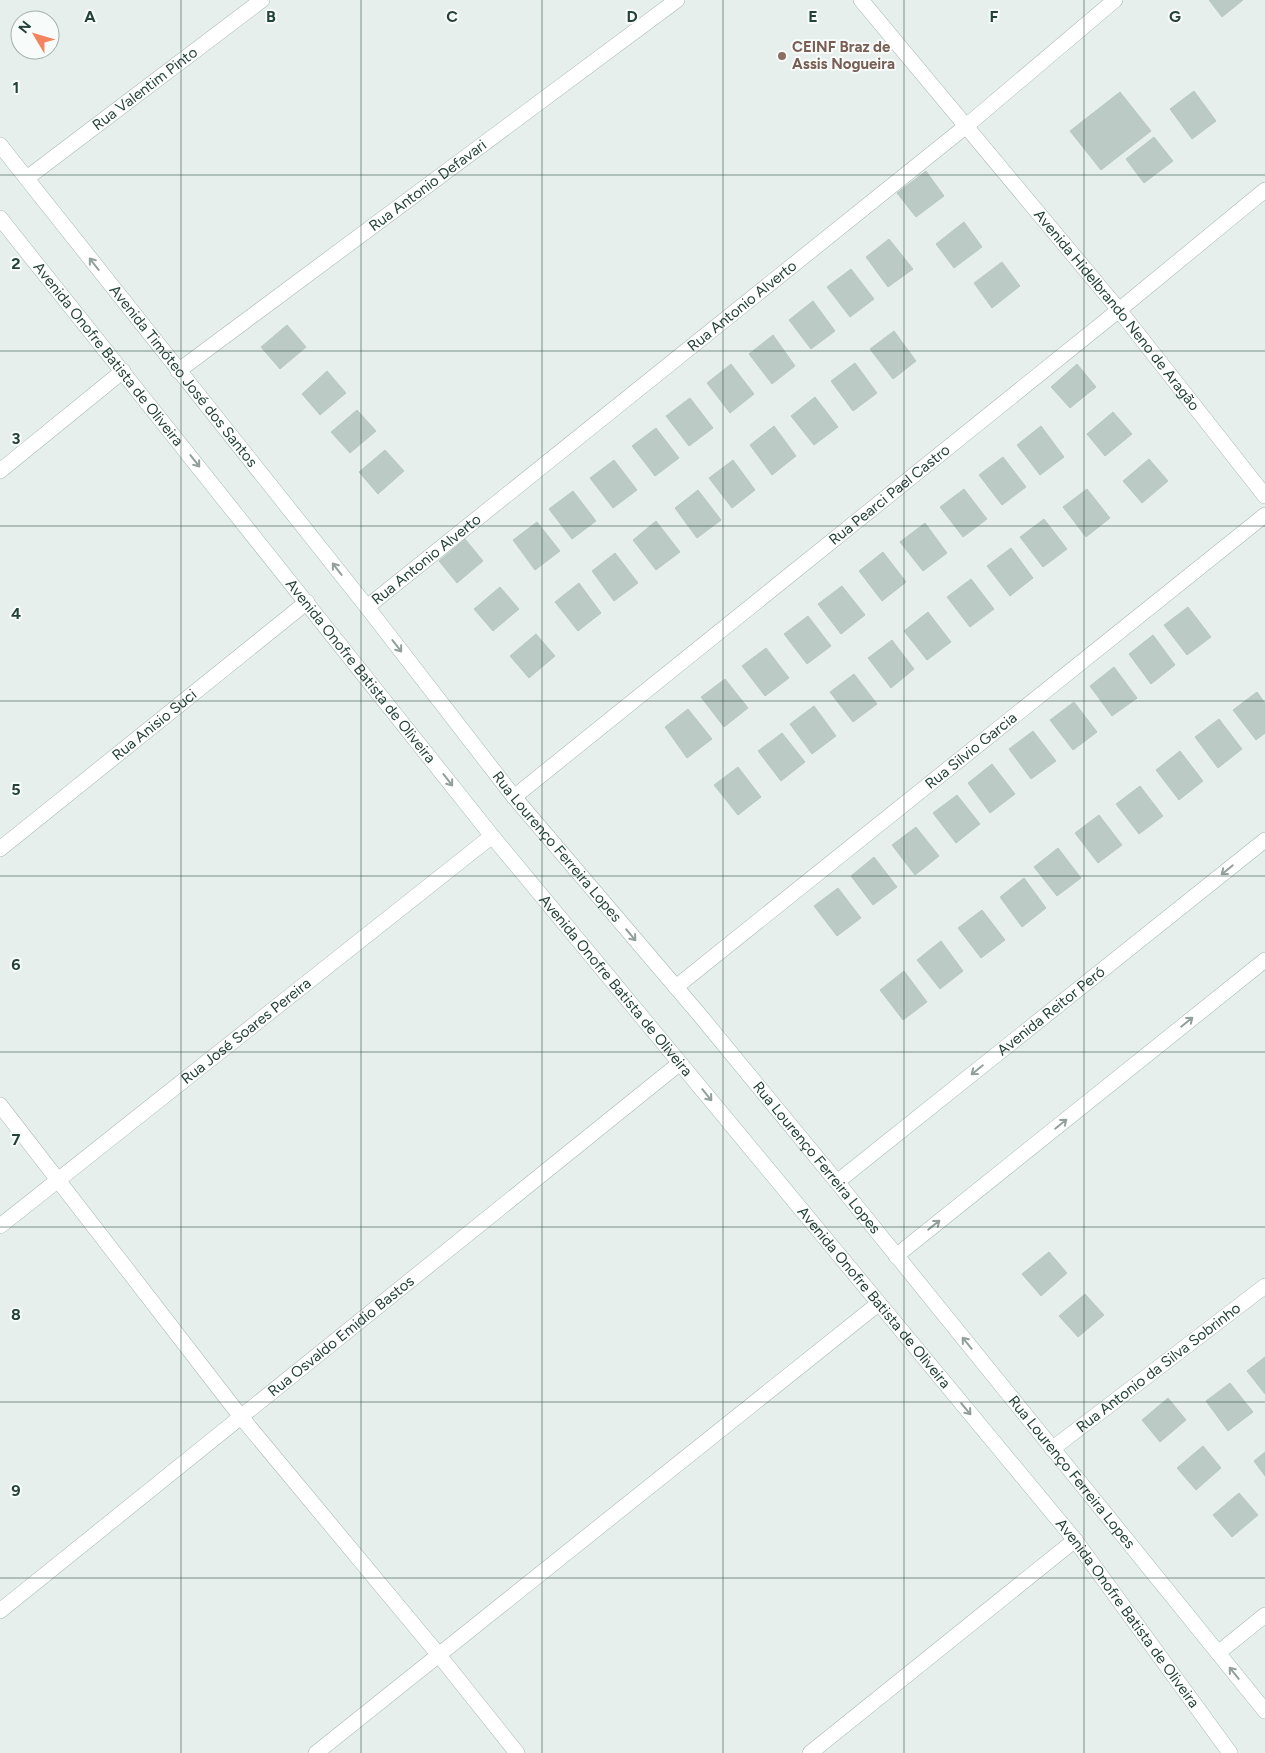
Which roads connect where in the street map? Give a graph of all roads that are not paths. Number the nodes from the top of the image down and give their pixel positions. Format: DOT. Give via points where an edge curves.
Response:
graph roads {
  1 [pos="262,0"];
  2 [pos="677,0"];
  3 [pos="861,0"];
  4 [pos="1115,0"];
  5 [pos="965,127"];
  6 [pos="0,145"];
  7 [pos="26,178"];
  8 [pos="1265,190"];
  9 [pos="0,218"];
  10 [pos="1119,310"];
  11 [pos="123,371"];
  12 [pos="178,371"];
  13 [pos="0,470"];
  14 [pos="1265,496"];
  15 [pos="1265,515"];
  16 [pos="307,602"];
  17 [pos="367,607"];
  18 [pos="514,797"];
  19 [pos="492,836"];
  20 [pos="1265,840"];
  21 [pos="0,849"];
  22 [pos="1265,960"];
  23 [pos="676,987"];
  24 [pos="680,1063"];
  25 [pos="0,1105"];
  26 [pos="58,1180"];
  27 [pos="838,1182"];
  28 [pos="0,1226"];
  29 [pos="896,1256"];
  30 [pos="1265,1286"];
  31 [pos="878,1304"];
  32 [pos="241,1417"];
  33 [pos="1052,1450"];
  34 [pos="1075,1540"];
  35 [pos="0,1611"];
  36 [pos="1265,1615"];
  37 [pos="1218,1653"];
  38 [pos="438,1654"];
  39 [pos="1265,1711"];
  40 [pos="316,1753"];
  41 [pos="517,1753"];
  42 [pos="810,1753"];
  43 [pos="1230,1753"];
  1 -- 7 [label="street, Rua Valentim Pinto"];
  2 -- 12 [label="street, Rua Antonio Defavari"];
  3 -- 5 [label="street, Avenida Hidelbrando Neno de Aragão"];
  4 -- 5 [label="street, Rua Antonio Alverto"];
  5 -- 10 [label="street, Avenida Hidelbrando Neno de Aragão"];
  5 -- 17 [label="street, Rua Antonio Alverto"];
  6 -- 7 [label="street, Avenida Timóteo José dos Santos"];
  12 -- 7 [label="street, Avenida Timóteo José dos Santos, one-way"];
  8 -- 10 [label="street, Rua Pearci Pael Castro"];
  9 -- 11 [label="street, Avenida Onofre Batista de Oliveira"];
  10 -- 14 [label="street, Avenida Hidelbrando Neno de Aragão"];
  10 -- 18 [label="street, Rua Pearci Pael Castro"];
  11 -- 13 [label="street"];
  11 -- 16 [label="street, Avenida Onofre Batista de Oliveira, one-way"];
  17 -- 12 [label="street, Avenida Timóteo José dos Santos, one-way"];
  15 -- 23 [label="street, Rua Silvio Garcia"];
  16 -- 19 [label="street, Avenida Onofre Batista de Oliveira, one-way"];
  16 -- 21 [label="street, Rua Anisio Suci"];
  17 -- 18 [label="street, Rua Lourenço Ferreira Lopes, one-way"];
  18 -- 23 [label="street, Rua Lourenço Ferreira Lopes, one-way"];
  19 -- 24 [label="street, Avenida Onofre Batista de Oliveira"];
  19 -- 26 [label="street, Rua José Soares Pereira"];
  20 -- 27 [label="street, Avenida Reitor Peró, one-way"];
  29 -- 22 [label="street, one-way"];
  23 -- 27 [label="street, Rua Lourenço Ferreira Lopes"];
  24 -- 31 [label="street, Avenida Onofre Batista de Oliveira, one-way"];
  24 -- 32 [label="street, Rua Osvaldo Emidio Bastos"];
  25 -- 26 [label="street"];
  26 -- 28 [label="street, Rua José Soares Pereira"];
  26 -- 32 [label="street"];
  27 -- 29 [label="street, Rua Lourenço Ferreira Lopes"];
  33 -- 29 [label="street, Rua Lourenço Ferreira Lopes, one-way"];
  30 -- 33 [label="street, Rua Antonio da Silva Sobrinho"];
  31 -- 34 [label="street, Avenida Onofre Batista de Oliveira, one-way"];
  31 -- 38 [label="street"];
  32 -- 35 [label="street, Rua Osvaldo Emidio Bastos"];
  32 -- 38 [label="street"];
  33 -- 37 [label="street, Rua Lourenço Ferreira Lopes"];
  34 -- 42 [label="street"];
  34 -- 43 [label="street, Avenida Onofre Batista de Oliveira"];
  36 -- 37 [label="street"];
  39 -- 37 [label="street, Rua Lourenço Ferreira Lopes, one-way"];
  38 -- 40 [label="street"];
  38 -- 41 [label="street"];
}
